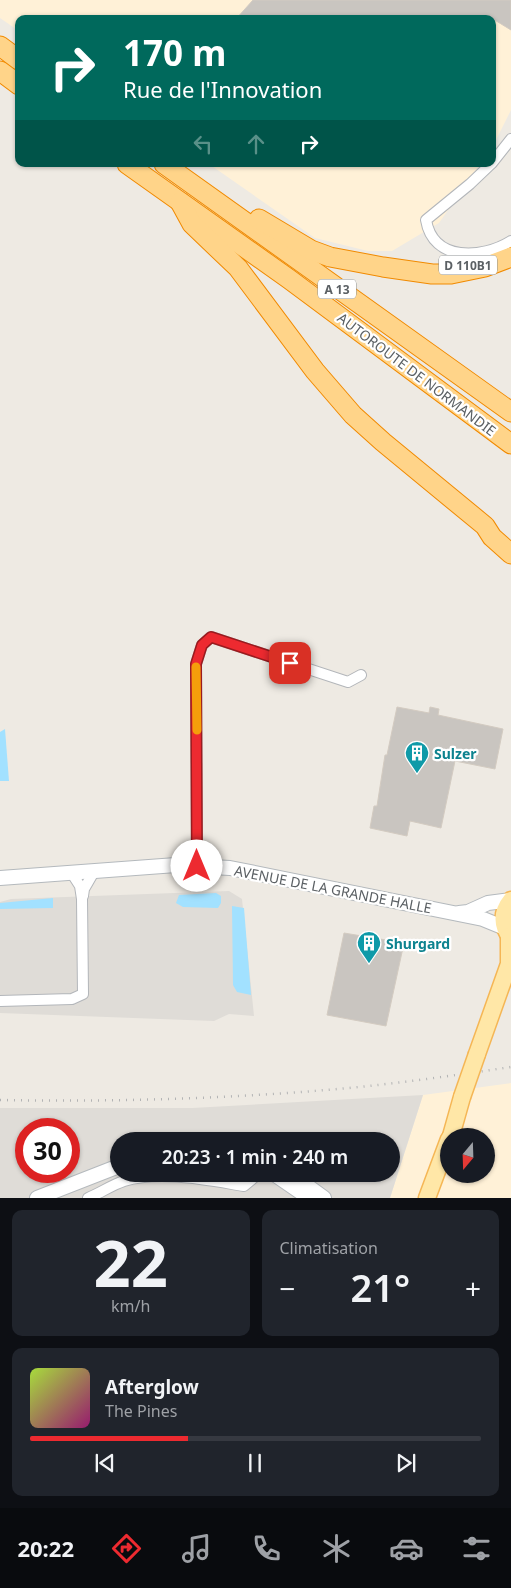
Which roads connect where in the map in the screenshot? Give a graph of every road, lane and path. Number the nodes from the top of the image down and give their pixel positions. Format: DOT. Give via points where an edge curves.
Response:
graph roads {
  1 [pos="0,46"];
  2 [pos="15,57"];
  3 [pos="0,71"];
  4 [pos="15,82"];
  5 [pos="511,139"];
  6 [pos="496,158"];
  7 [pos="131,167"];
  8 [pos="168,167"];
  9 [pos="488,167"];
  10 [pos="200,190"];
  11 [pos="180,202"];
  12 [pos="511,241"];
  13 [pos="511,247"];
  14 [pos="511,257"];
  15 [pos="421,271"];
  16 [pos="511,412"];
  17 [pos="511,444"];
  18 [pos="485,526"];
  19 [pos="511,546"];
  20 [pos="511,554"];
  21 [pos="361,675"];
  22 [pos="197,866"];
  23 [pos="95,870"];
  24 [pos="70,872"];
  25 [pos="0,878"];
  26 [pos="82,899"];
  27 [pos="511,900"];
  28 [pos="456,913"];
  29 [pos="508,934"];
  30 [pos="511,973"];
  31 [pos="505,995"];
  32 [pos="0,1001"];
  33 [pos="453,1128"];
  34 [pos="440,1164"];
  35 [pos="110,1169"];
  36 [pos="244,1182"];
  37 [pos="249,1182"];
  38 [pos="286,1182"];
  39 [pos="301,1182"];
  40 [pos="441,1183"];
  41 [pos="244,1186"];
  42 [pos="37,1198"];
  43 [pos="88,1198"];
  44 [pos="309,1198"];
  45 [pos="324,1198"];
  46 [pos="427,1198"];
  47 [pos="438,1198"];
  1 -- 2 [label="highway"];
  3 -- 4 [label="highway"];
  5 -- 6 [label="street"];
  7 -- 11 [label="highway, AUTOROUTE DE NORMANDIE / A 13"];
  8 -- 10 [label="highway, AUTOROUTE DE NORMANDIE / A 13"];
  9 -- 12 [label="street" via="426,220 426,224 434,240 447,252 487,252"];
  10 -- 15 [label="highway" via="213,188 311,250 358,263"];
  10 -- 16 [label="highway, AUTOROUTE DE NORMANDIE / A 13"];
  11 -- 17 [label="highway, AUTOROUTE DE NORMANDIE / A 13"];
  11 -- 18 [label="highway" via="192,224 238,268 343,404 382,442"];
  13 -- 15 [label="highway, D 110B1" via="493,257 466,265"];
  14 -- 15 [label="highway" via="468,271 432,274"];
  18 -- 19 [label="highway"];
  18 -- 20 [label="highway"];
  21 -- 22 [label="street" via="348,682 211,637 202,645 196,664"];
  22 -- 23 [label="street, AVENUE DE LA GRANDE HALLE"];
  22 -- 28 [label="street, AVENUE DE LA GRANDE HALLE" via="260,873"];
  23 -- 24 [label="street, AVENUE DE LA GRANDE HALLE"];
  23 -- 26 [label="street"];
  24 -- 25 [label="street, AVENUE DE LA GRANDE HALLE"];
  24 -- 26 [label="street" via="80,886"];
  26 -- 32 [label="street" via="82,994 72,999"];
  27 -- 28 [label="street"];
  27 -- 29 [label="main road" via="504,914"];
  28 -- 29 [label="street, AVENUE DE LA GRANDE HALLE" via="488,920"];
  29 -- 31 [label="main road" via="510,958"];
  30 -- 31 [label="main road"];
  31 -- 33 [label="main road, bridge" via="488,1025"];
  34 -- 46 [label="main road"];
  35 -- 42 [label="street"];
  36 -- 41 [label="street"];
  37 -- 41 [label="street"];
  38 -- 44 [label="street"];
  39 -- 45 [label="street"];
  40 -- 47 [label="main road"];
  41 -- 43 [label="street" via="171,1177 141,1177"];
}
